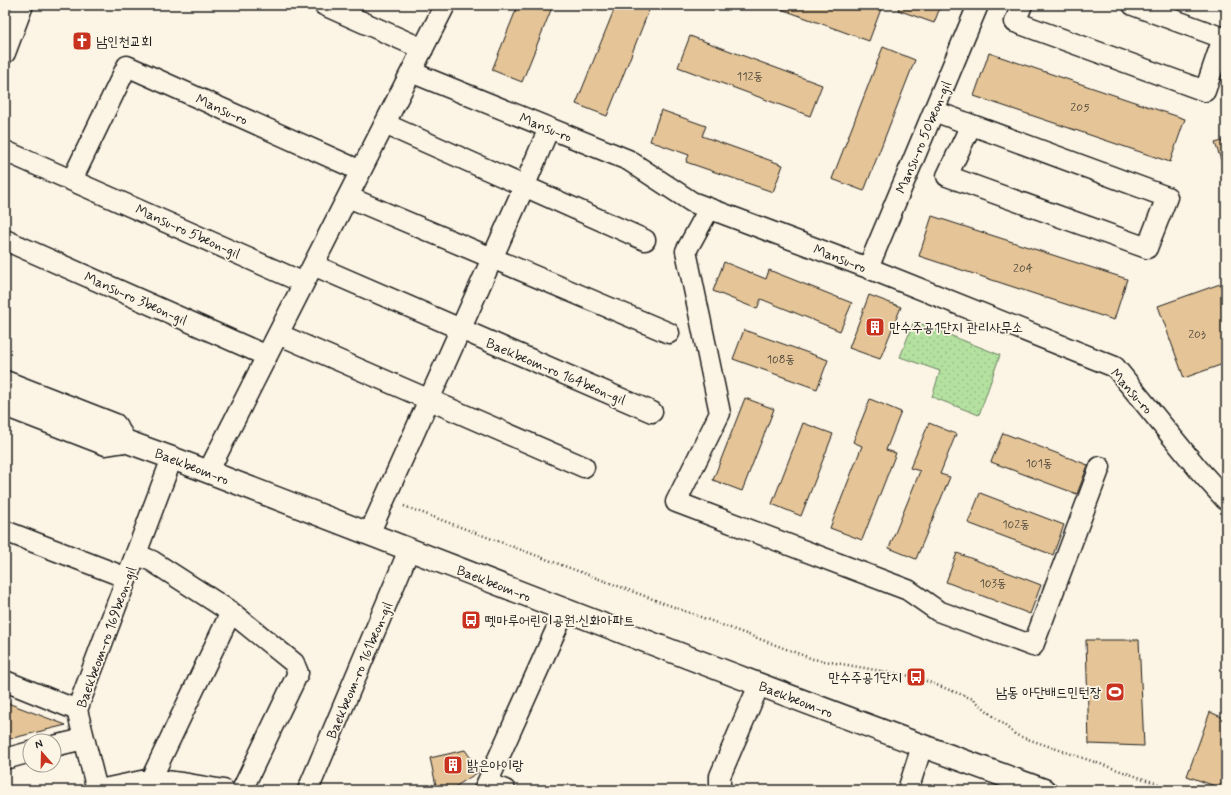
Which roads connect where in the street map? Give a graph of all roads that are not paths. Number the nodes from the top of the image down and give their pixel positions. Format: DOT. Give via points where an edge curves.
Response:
graph roads {
  1 [pos="23,5"];
  2 [pos="324,5"];
  3 [pos="445,5"];
  4 [pos="978,5"];
  5 [pos="1022,5"];
  6 [pos="1133,5"];
  7 [pos="7,42"];
  8 [pos="423,49"];
  9 [pos="411,72"];
  10 [pos="934,111"];
  11 [pos="385,124"];
  12 [pos="971,125"];
  13 [pos="549,128"];
  14 [pos="5,151"];
  15 [pos="361,171"];
  16 [pos="72,180"];
  17 [pos="524,187"];
  18 [pos="348,197"];
  19 [pos="709,208"];
  20 [pos="5,240"];
  21 [pos="645,240"];
  22 [pos="492,259"];
  23 [pos="868,268"];
  24 [pos="309,274"];
  25 [pos="460,330"];
  26 [pos="669,333"];
  27 [pos="278,334"];
  28 [pos="267,356"];
  29 [pos="5,382"];
  30 [pos="428,400"];
  31 [pos="5,406"];
  32 [pos="652,412"];
  33 [pos="125,441"];
  34 [pos="172,458"];
  35 [pos="1100,466"];
  36 [pos="584,467"];
  37 [pos="208,472"];
  38 [pos="1226,500"];
  39 [pos="5,531"];
  40 [pos="369,534"];
  41 [pos="409,550"];
  42 [pos="136,554"];
  43 [pos="127,578"];
  44 [pos="565,610"];
  45 [pos="231,612"];
  46 [pos="5,682"];
  47 [pos="759,685"];
  48 [pos="77,710"];
  49 [pos="84,738"];
  50 [pos="62,744"];
  51 [pos="922,746"];
  52 [pos="22,754"];
  53 [pos="5,759"];
  54 [pos="151,779"];
  55 [pos="492,788"];
  56 [pos="98,790"];
  57 [pos="224,790"];
  58 [pos="242,790"];
  59 [pos="308,790"];
  60 [pos="720,790"];
  61 [pos="908,790"];
  62 [pos="1044,790"];
  1 -- 7 [label="street"];
  2 -- 8 [label="street"];
  3 -- 8 [label="street"];
  4 -- 10 [label="street, Mansu-ro 50beon-gil"];
  5 -- 6 [label="street" via="1016,22 1205,91 1223,38"];
  8 -- 9 [label="street"];
  9 -- 11 [label="street"];
  9 -- 13 [label="street, Mansu-ro"];
  10 -- 12 [label="street"];
  10 -- 23 [label="street, Mansu-ro 50beon-gil"];
  11 -- 15 [label="street"];
  11 -- 17 [label="street"];
  12 -- 12 [label="street" via="1167,197 1148,248 947,176"];
  13 -- 17 [label="street"];
  13 -- 19 [label="street, Mansu-ro" via="628,160 692,202"];
  14 -- 16 [label="street, Mansu-ro 5beon-gil"];
  15 -- 16 [label="street, Mansu-ro" via="127,66"];
  15 -- 18 [label="street"];
  16 -- 24 [label="street, Mansu-ro 5beon-gil"];
  17 -- 21 [label="street"];
  17 -- 22 [label="street"];
  18 -- 22 [label="street"];
  18 -- 24 [label="street"];
  19 -- 23 [label="street, Mansu-ro"];
  19 -- 35 [label="street" via="686,251 720,413 676,502 908,590 938,611 1033,646"];
  20 -- 28 [label="street, Mansu-ro 3beon-gil"];
  22 -- 25 [label="street"];
  22 -- 26 [label="street"];
  23 -- 38 [label="street, Mansu-ro" via="1115,367"];
  24 -- 25 [label="street"];
  24 -- 27 [label="street"];
  25 -- 30 [label="street"];
  25 -- 32 [label="street, Baekbeom-ro 164beon-gil"];
  27 -- 28 [label="street"];
  27 -- 30 [label="street"];
  28 -- 37 [label="street"];
  29 -- 33 [label="main road" via="115,425"];
  30 -- 36 [label="street"];
  30 -- 40 [label="street"];
  31 -- 33 [label="main road, Baekbeom-ro" via="106,444"];
  33 -- 34 [label="main road, Baekbeom-ro"];
  34 -- 37 [label="main road, Baekbeom-ro"];
  34 -- 42 [label="street, Baekbeom-ro 169beon-gil"];
  37 -- 40 [label="main road, Baekbeom-ro"];
  39 -- 43 [label="street"];
  40 -- 41 [label="main road, Baekbeom-ro"];
  41 -- 44 [label="main road, Baekbeom-ro"];
  41 -- 59 [label="street, Baekbeom-ro 161beon-gil"];
  42 -- 43 [label="street, Baekbeom-ro 169beon-gil"];
  42 -- 45 [label="street, Baekbeom-ro 169beon-gil" via="152,561"];
  43 -- 48 [label="street, Baekbeom-ro 169beon-gil"];
  44 -- 47 [label="main road, Baekbeom-ro"];
  44 -- 55 [label="street"];
  45 -- 54 [label="street"];
  45 -- 58 [label="street, Baekbeom-ro 169beon-gil" via="294,663 298,673"];
  46 -- 48 [label="street"];
  47 -- 51 [label="main road, Baekbeom-ro"];
  47 -- 60 [label="street" via="720,776"];
  48 -- 49 [label="street, Baekbeom-ro 169beon-gil"];
  49 -- 50 [label="street"];
  49 -- 56 [label="street, Baekbeom-ro 169beon-gil"];
  51 -- 61 [label="street"];
  51 -- 62 [label="main road, Baekbeom-ro"];
  52 -- 53 [label="street"];
  54 -- 56 [label="street, Baekbeom-ro 169beon-gil"];
  54 -- 57 [label="street, Baekbeom-ro 169beon-gil"];
}
